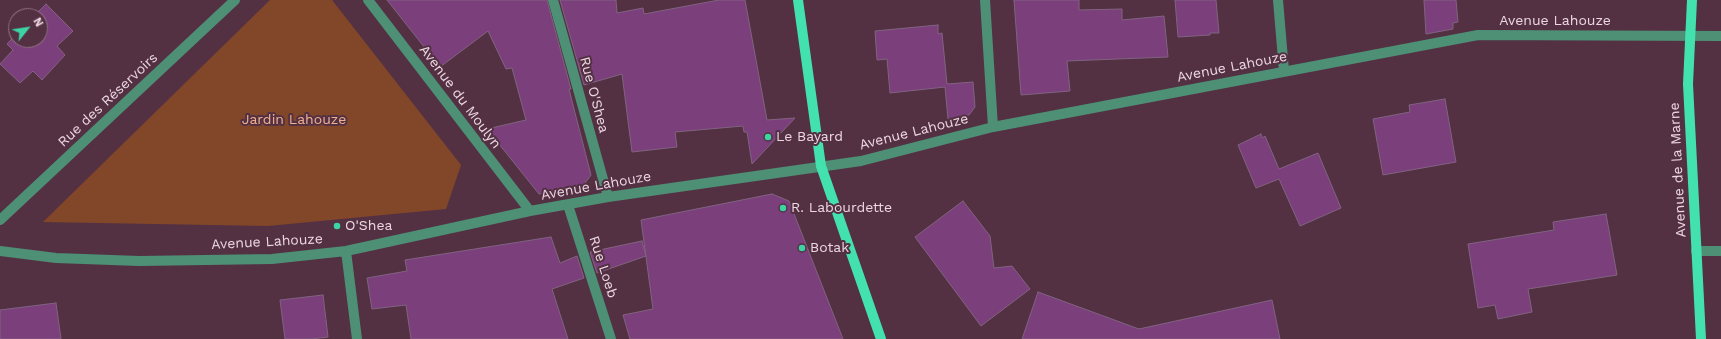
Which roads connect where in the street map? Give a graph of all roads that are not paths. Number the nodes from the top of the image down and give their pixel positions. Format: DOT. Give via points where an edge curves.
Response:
graph roads {
  1 [pos="235,0"];
  2 [pos="368,0"];
  3 [pos="553,0"];
  4 [pos="798,0"];
  5 [pos="985,0"];
  6 [pos="1278,0"];
  7 [pos="1692,0"];
  8 [pos="1691,36"];
  9 [pos="1721,36"];
  10 [pos="1284,71"];
  11 [pos="993,127"];
  12 [pos="821,166"];
  13 [pos="608,197"];
  14 [pos="568,205"];
  15 [pos="530,211"];
  16 [pos="0,220"];
  17 [pos="0,251"];
  18 [pos="346,251"];
  19 [pos="1696,251"];
  20 [pos="1721,251"];
  21 [pos="357,339"];
  22 [pos="611,339"];
  23 [pos="881,339"];
  24 [pos="1701,339"];
  1 -- 16 [label="street, Rue des Réservoirs"];
  2 -- 15 [label="street, Avenue du Moulyn"];
  3 -- 13 [label="street, Rue O'Shea"];
  4 -- 12 [label="main road"];
  5 -- 11 [label="street"];
  6 -- 10 [label="street"];
  7 -- 8 [label="main road, Avenue de la Marne"];
  8 -- 9 [label="street, Avenue Lahouze"];
  8 -- 10 [label="street, Avenue Lahouze" via="1478,35"];
  8 -- 19 [label="main road, Avenue de la Marne" via="1688,84"];
  10 -- 11 [label="street, Avenue Lahouze"];
  11 -- 12 [label="street, Avenue Lahouze" via="861,161"];
  12 -- 13 [label="street, Avenue Lahouze"];
  12 -- 23 [label="main road"];
  13 -- 14 [label="street, Avenue Lahouze"];
  14 -- 15 [label="street, Avenue Lahouze"];
  14 -- 22 [label="street, Rue Loeb"];
  15 -- 18 [label="street, Avenue Lahouze"];
  17 -- 18 [label="street, Avenue Lahouze" via="56,258 139,261 272,259"];
  18 -- 21 [label="street"];
  19 -- 20 [label="street"];
  19 -- 24 [label="main road, Avenue de la Marne"];
}
